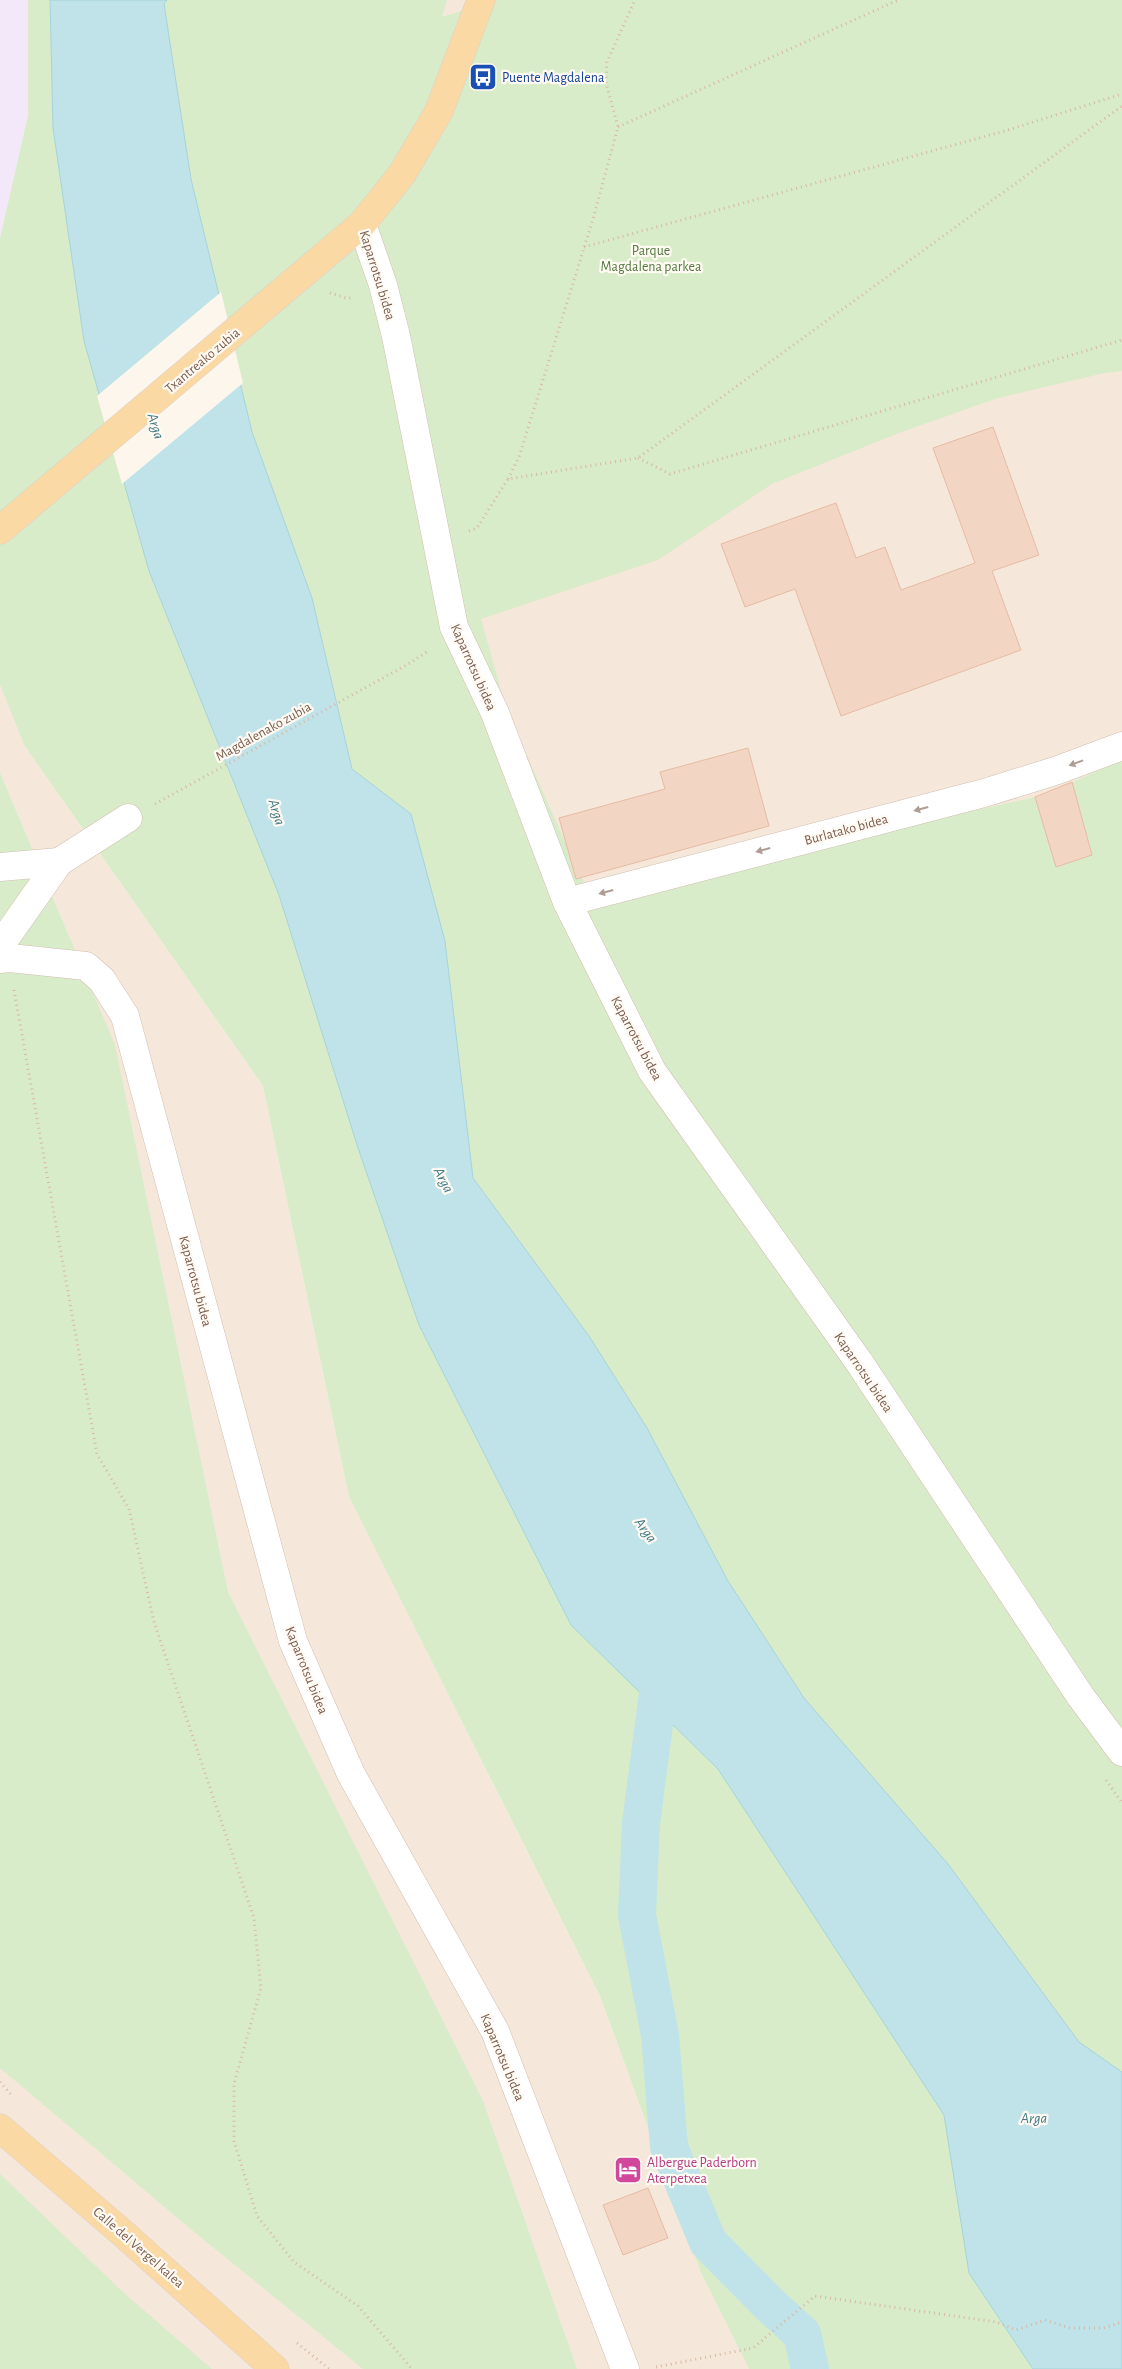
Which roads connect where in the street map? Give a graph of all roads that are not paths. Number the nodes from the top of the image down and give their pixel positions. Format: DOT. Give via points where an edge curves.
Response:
graph roads {
  1 [pos="481,0"];
  2 [pos="362,224"];
  3 [pos="1,529"];
  4 [pos="1122,746"];
  5 [pos="128,818"];
  6 [pos="59,862"];
  7 [pos="0,867"];
  8 [pos="568,902"];
  9 [pos="5,951"];
  10 [pos="1122,1752"];
  11 [pos="0,2128"];
  12 [pos="275,2369"];
  13 [pos="624,2369"];
  1 -- 2 [label="main road, Txantreako zubia" via="439,111 402,174"];
  2 -- 3 [label="main road, Txantreako zubia"];
  2 -- 8 [label="street, Kaparrotsu bidea" via="396,336 454,627 495,713"];
  4 -- 8 [label="street, Burlatako bidea, one-way" via="984,793"];
  5 -- 6 [label="street"];
  6 -- 7 [label="street"];
  6 -- 9 [label="street"];
  8 -- 10 [label="street, Kaparrotsu bidea" via="652,1071 859,1362 1076,1689"];
  9 -- 13 [label="street, Kaparrotsu bidea" via="86,966 102,980 125,1016 293,1641 351,1774 495,2031"];
  11 -- 12 [label="main road, Calle del Vergel kalea"];
}
